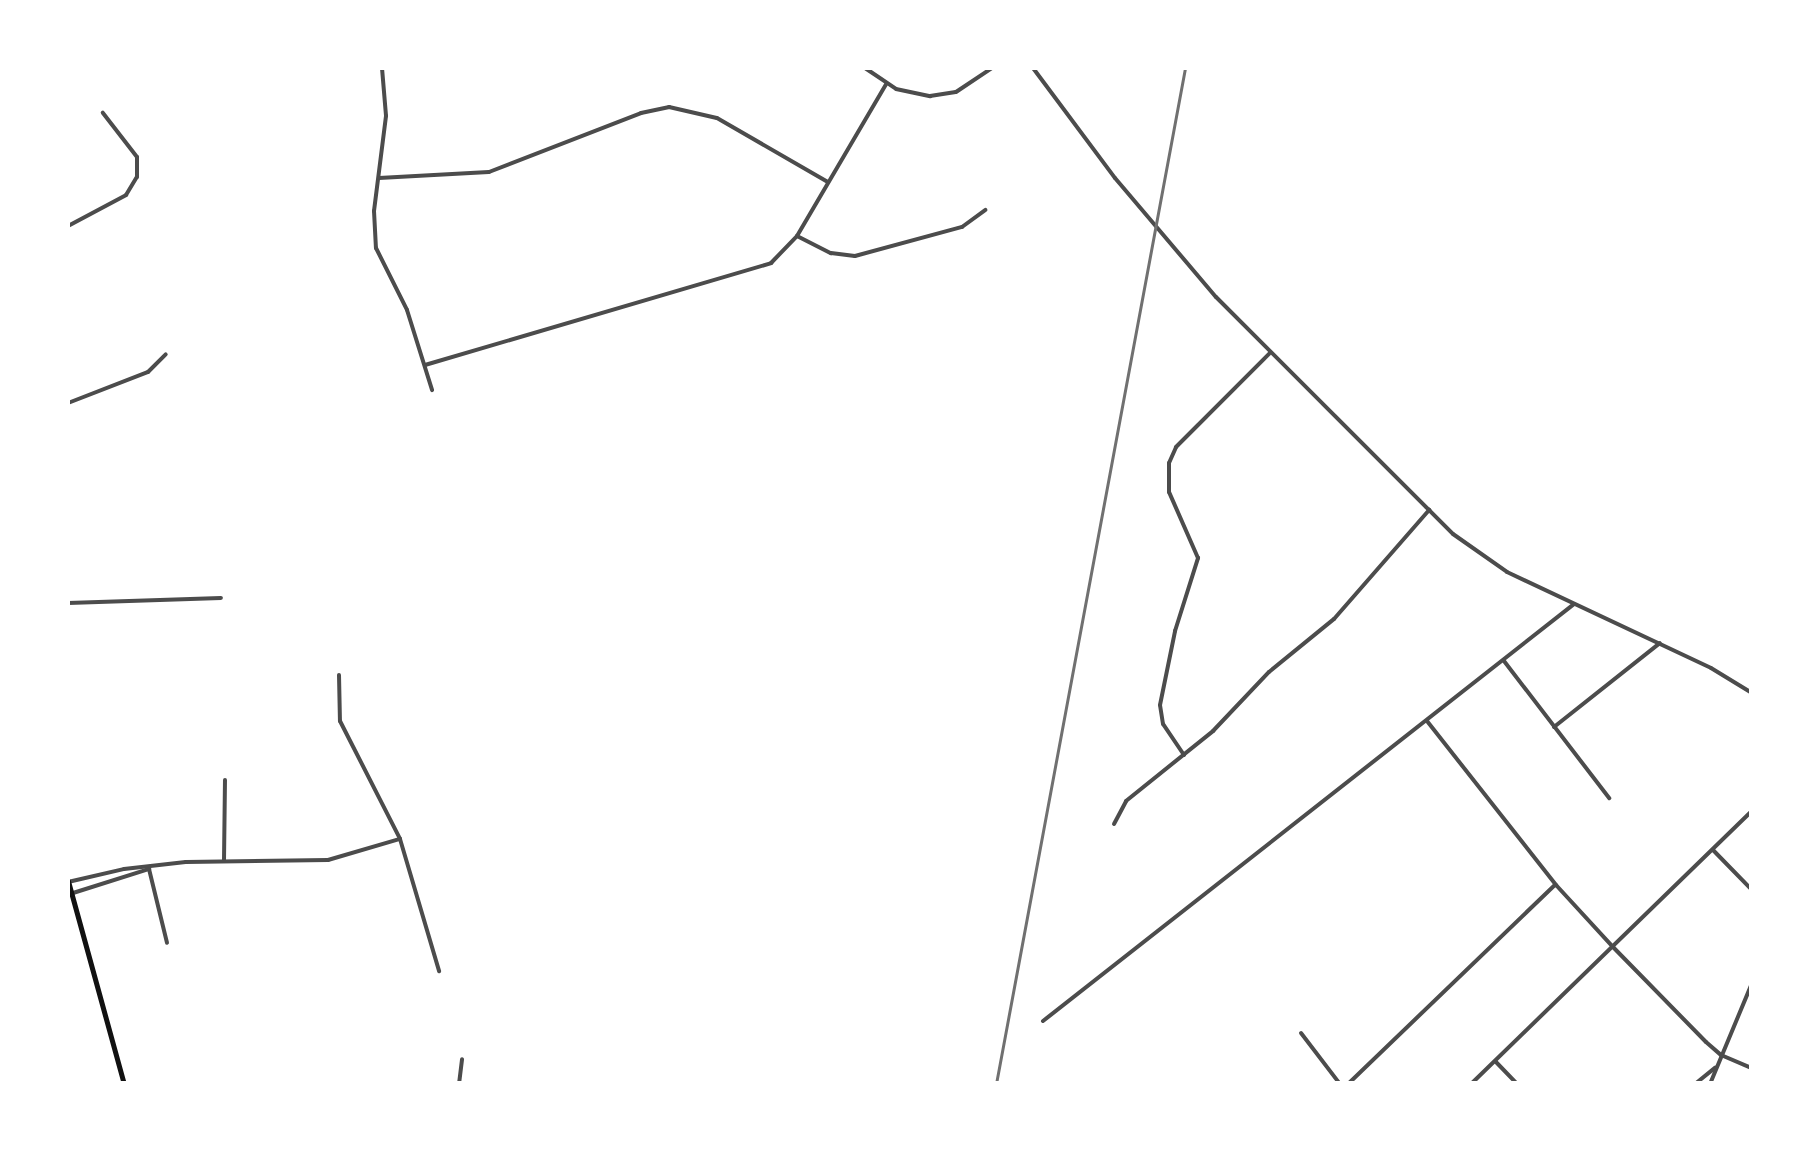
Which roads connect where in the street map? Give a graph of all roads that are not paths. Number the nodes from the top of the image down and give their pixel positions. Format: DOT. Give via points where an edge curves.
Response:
graph roads {
  1 [pos="382,68"];
  2 [pos="865,68"];
  3 [pos="992,68"];
  4 [pos="1033,68"];
  5 [pos="886,84"];
  6 [pos="103,113"];
  7 [pos="379,178"];
  8 [pos="828,182"];
  9 [pos="985,210"];
  10 [pos="68,226"];
  11 [pos="796,236"];
  12 [pos="1270,352"];
  13 [pos="166,354"];
  14 [pos="425,365"];
  15 [pos="432,390"];
  16 [pos="68,403"];
  17 [pos="1429,510"];
  18 [pos="221,598"];
  19 [pos="68,603"];
  20 [pos="1574,604"];
  21 [pos="1660,643"];
  22 [pos="1504,661"];
  23 [pos="339,675"];
  24 [pos="1752,693"];
  25 [pos="1427,721"];
  26 [pos="1554,727"];
  27 [pos="1184,754"];
  28 [pos="226,780"];
  29 [pos="1608,798"];
  30 [pos="1752,811"];
  31 [pos="1114,824"];
  32 [pos="400,839"];
  33 [pos="1712,850"];
  34 [pos="224,861"];
  35 [pos="149,869"];
  36 [pos="68,882"];
  37 [pos="1556,885"];
  38 [pos="1752,890"];
  39 [pos="71,893"];
  40 [pos="167,943"];
  41 [pos="1612,946"];
  42 [pos="439,971"];
  43 [pos="1752,983"];
  44 [pos="1043,1021"];
  45 [pos="1301,1032"];
  46 [pos="1722,1056"];
  47 [pos="462,1059"];
  48 [pos="1495,1060"];
  49 [pos="1716,1067"];
  50 [pos="1752,1068"];
  51 [pos="124,1084"];
  52 [pos="459,1084"];
  53 [pos="1340,1084"];
  54 [pos="1348,1084"];
  55 [pos="1471,1084"];
  56 [pos="1517,1084"];
  57 [pos="1695,1084"];
  58 [pos="1710,1084"];
  1 -- 7 [label="street" via="386,116"];
  2 -- 5 [label="street"];
  3 -- 5 [label="street" via="940,96 916,96"];
  4 -- 12 [label="street" via="1138,206"];
  5 -- 8 [label="street"];
  6 -- 10 [label="street" via="137,157 135,184"];
  7 -- 8 [label="street" via="489,172 669,107 717,118"];
  7 -- 14 [label="street" via="376,248 408,310"];
  8 -- 11 [label="street"];
  9 -- 11 [label="street" via="962,227 856,256 831,253"];
  11 -- 14 [label="street" via="763,267"];
  12 -- 17 [label="street"];
  12 -- 27 [label="street" via="1168,463 1168,492 1198,558 1160,705 1163,724"];
  13 -- 16 [label="street" via="152,370"];
  14 -- 15 [label="street"];
  17 -- 20 [label="street" via="1488,561"];
  17 -- 27 [label="street" via="1334,619"];
  18 -- 19 [label="street"];
  20 -- 21 [label="street"];
  20 -- 22 [label="street"];
  21 -- 24 [label="street"];
  21 -- 26 [label="street"];
  22 -- 25 [label="street"];
  22 -- 26 [label="street"];
  23 -- 32 [label="street" via="340,721"];
  25 -- 37 [label="street"];
  25 -- 44 [label="street"];
  26 -- 29 [label="street"];
  27 -- 31 [label="street" via="1126,800"];
  28 -- 34 [label="street"];
  30 -- 33 [label="street"];
  32 -- 34 [label="street" via="328,860"];
  32 -- 42 [label="street"];
  33 -- 38 [label="street"];
  33 -- 41 [label="street"];
  34 -- 35 [label="street"];
  35 -- 36 [label="street"];
  35 -- 39 [label="street"];
  35 -- 40 [label="street"];
  36 -- 39 [label="main road"];
  37 -- 41 [label="street"];
  37 -- 54 [label="street"];
  39 -- 51 [label="main road"];
  41 -- 46 [label="street"];
  41 -- 48 [label="street"];
  43 -- 46 [label="street"];
  45 -- 53 [label="street"];
  46 -- 49 [label="street"];
  46 -- 50 [label="street"];
  47 -- 52 [label="street"];
  48 -- 55 [label="street"];
  48 -- 56 [label="street"];
  49 -- 57 [label="street"];
  49 -- 58 [label="street"];
}
